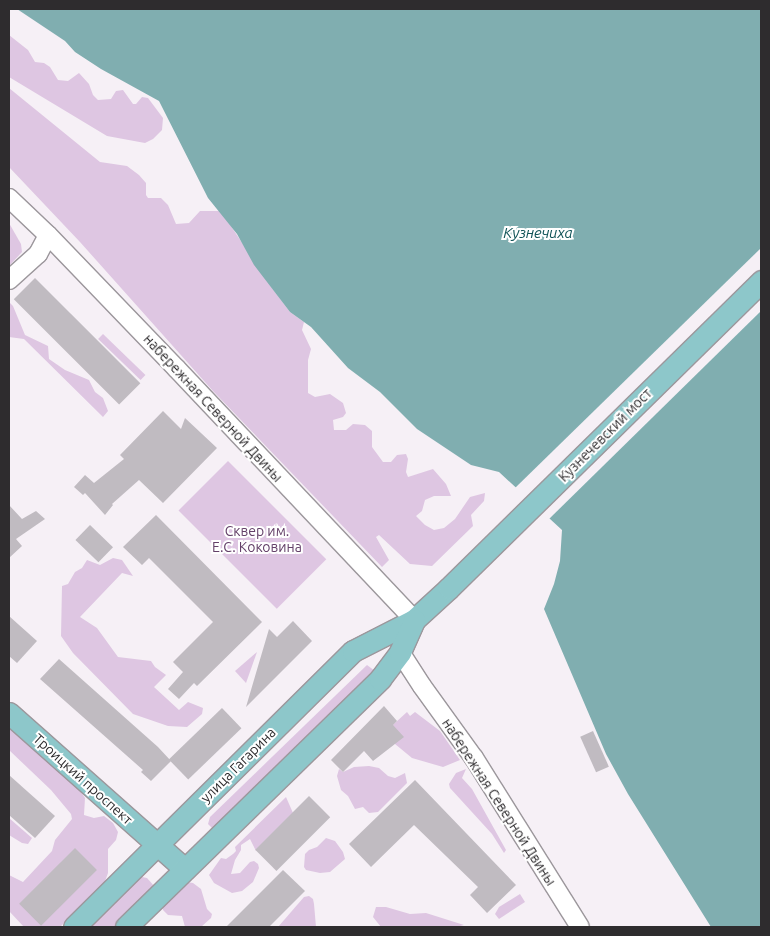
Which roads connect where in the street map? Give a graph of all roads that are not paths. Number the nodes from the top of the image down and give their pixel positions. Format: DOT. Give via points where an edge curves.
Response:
graph roads {
  1 [pos="9,198"];
  2 [pos="48,235"];
  3 [pos="9,280"];
  4 [pos="761,281"];
  5 [pos="449,588"];
  6 [pos="414,620"];
  7 [pos="400,652"];
  8 [pos="9,713"];
  9 [pos="157,844"];
  10 [pos="185,869"];
  11 [pos="74,927"];
  12 [pos="126,927"];
  13 [pos="580,927"];
  1 -- 2 [label="street, набережная Северной Двины"];
  2 -- 3 [label="street" via="38,254"];
  2 -- 6 [label="street, набережная Северной Двины"];
  4 -- 5 [label="main road, Кузнечевский мост"];
  5 -- 6 [label="main road, улица Гагарина"];
  6 -- 7 [label="main road, улица Гагарина"];
  6 -- 9 [label="main road, улица Гагарина" via="357,647"];
  7 -- 10 [label="main road, улица Гагарина" via="380,679"];
  7 -- 13 [label="street, набережная Северной Двины" via="474,758"];
  8 -- 9 [label="main road, Троицкий проспект"];
  9 -- 10 [label="main road, Троицкий проспект"];
  9 -- 11 [label="main road, улица Гагарина"];
  10 -- 12 [label="main road, улица Гагарина"];
}
